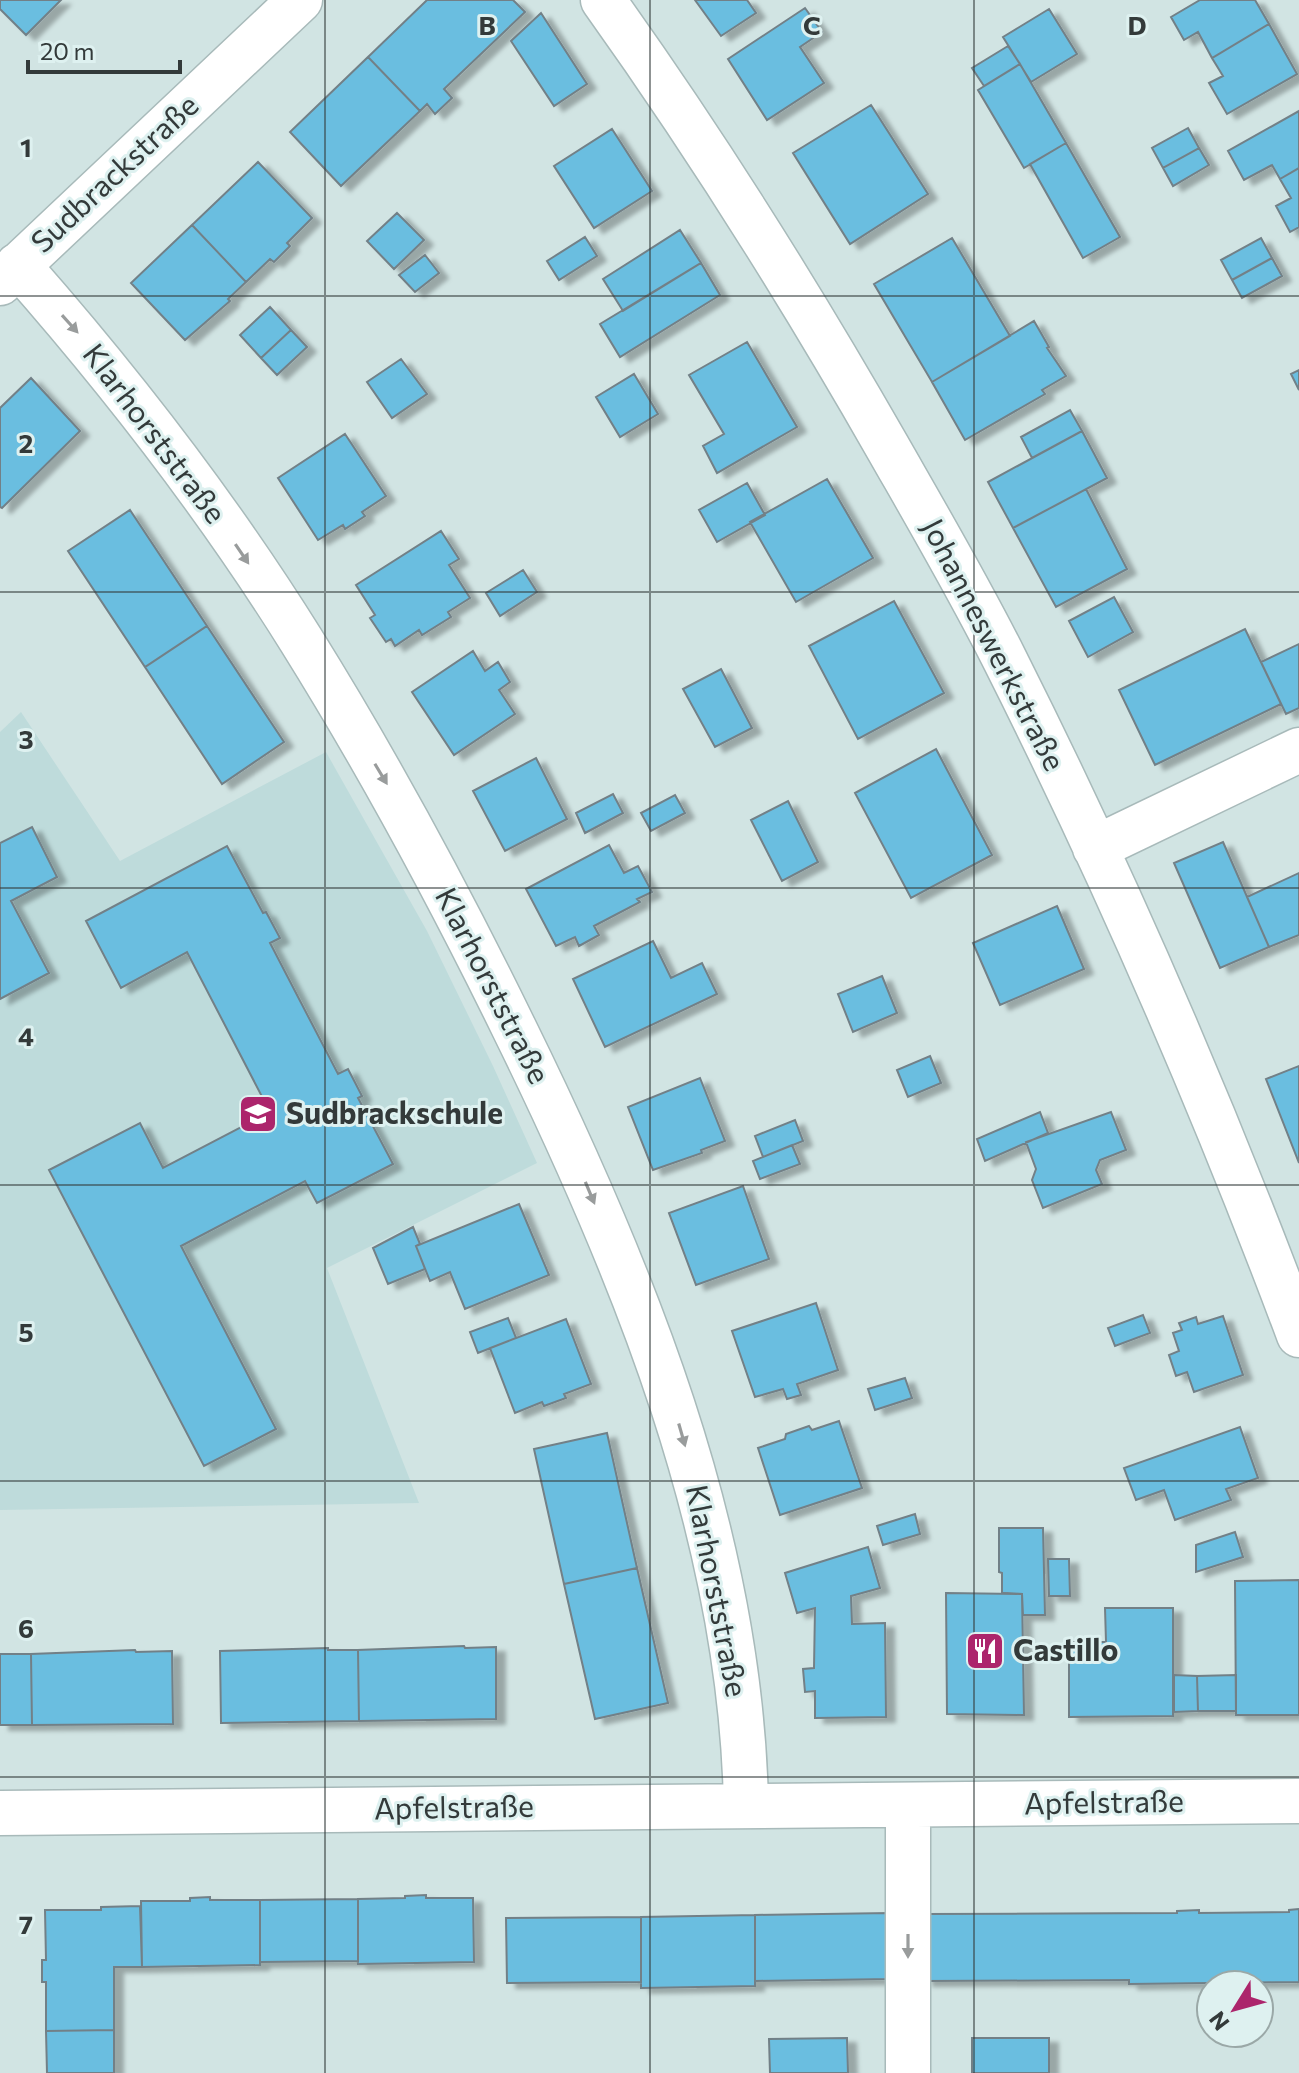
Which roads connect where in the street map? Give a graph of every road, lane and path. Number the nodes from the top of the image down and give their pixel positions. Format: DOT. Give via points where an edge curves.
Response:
graph roads {
  1 [pos="300,0"];
  2 [pos="603,0"];
  3 [pos="9,274"];
  4 [pos="1299,750"];
  5 [pos="1095,848"];
  6 [pos="1299,1335"];
  7 [pos="1299,1801"];
  8 [pos="746,1805"];
  9 [pos="908,1805"];
  10 [pos="0,1813"];
  11 [pos="908,2073"];
  1 -- 3 [label="street, Sudbrackstraße"];
  2 -- 5 [label="street, Johanneswerkstraße" via="667,89 823,334 1005,659"];
  3 -- 8 [label="street, Klarhorststraße, one-way" via="81,336 182,466 300,637 399,805 559,1121 635,1298 701,1499 743,1726"];
  4 -- 5 [label="street"];
  5 -- 6 [label="street, Johanneswerkstraße" via="1252,1207"];
  7 -- 9 [label="street, Apfelstraße"];
  8 -- 9 [label="street, Apfelstraße"];
  8 -- 10 [label="street, Apfelstraße"];
  9 -- 11 [label="street, one-way"];
}
